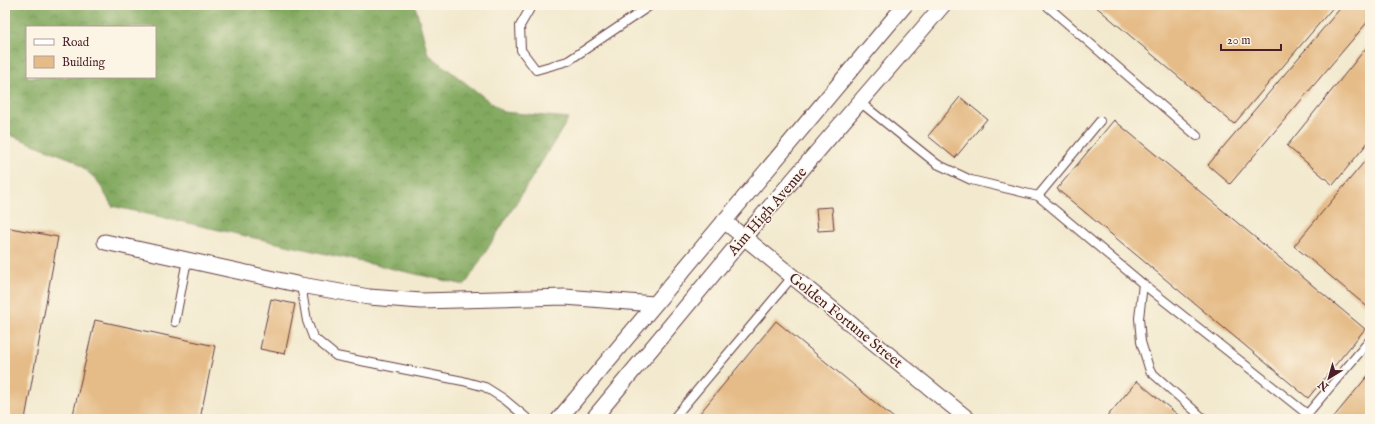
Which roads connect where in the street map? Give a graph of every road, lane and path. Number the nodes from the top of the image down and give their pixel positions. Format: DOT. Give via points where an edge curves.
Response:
graph roads {
  1 [pos="532,5"];
  2 [pos="652,5"];
  3 [pos="905,5"];
  4 [pos="943,5"];
  5 [pos="1046,5"];
  6 [pos="861,102"];
  7 [pos="1100,121"];
  8 [pos="1197,136"];
  9 [pos="1038,196"];
  10 [pos="724,221"];
  11 [pos="744,237"];
  12 [pos="105,242"];
  13 [pos="187,260"];
  14 [pos="793,276"];
  15 [pos="1142,284"];
  16 [pos="301,285"];
  17 [pos="654,304"];
  18 [pos="175,322"];
  19 [pos="1370,340"];
  20 [pos="1305,416"];
  21 [pos="528,419"];
  22 [pos="559,419"];
  23 [pos="593,419"];
  24 [pos="674,419"];
  25 [pos="968,419"];
  26 [pos="1204,419"];
  1 -- 2 [label="lane" via="520,26 521,50 536,70 568,61"];
  3 -- 10 [label="street, Aim High Avenue"];
  4 -- 6 [label="street, Aim High Avenue"];
  5 -- 8 [label="lane"];
  6 -- 9 [label="lane" via="937,164 971,180"];
  6 -- 11 [label="street, Aim High Avenue"];
  7 -- 9 [label="lane"];
  9 -- 15 [label="lane"];
  10 -- 11 [label="street, Golden Fortune Street"];
  10 -- 17 [label="street, Aim High Avenue"];
  11 -- 14 [label="street, Golden Fortune Street"];
  11 -- 23 [label="street, Aim High Avenue"];
  12 -- 13 [label="street"];
  13 -- 16 [label="street"];
  13 -- 18 [label="lane"];
  14 -- 24 [label="lane"];
  14 -- 25 [label="street, Golden Fortune Street"];
  15 -- 20 [label="lane"];
  15 -- 26 [label="lane" via="1139,318 1141,342 1150,371"];
  16 -- 17 [label="street" via="369,297 421,301 564,297"];
  16 -- 21 [label="lane" via="307,321 313,337 336,356 485,387"];
  17 -- 22 [label="street, Aim High Avenue"];
  19 -- 20 [label="lane"];
}
